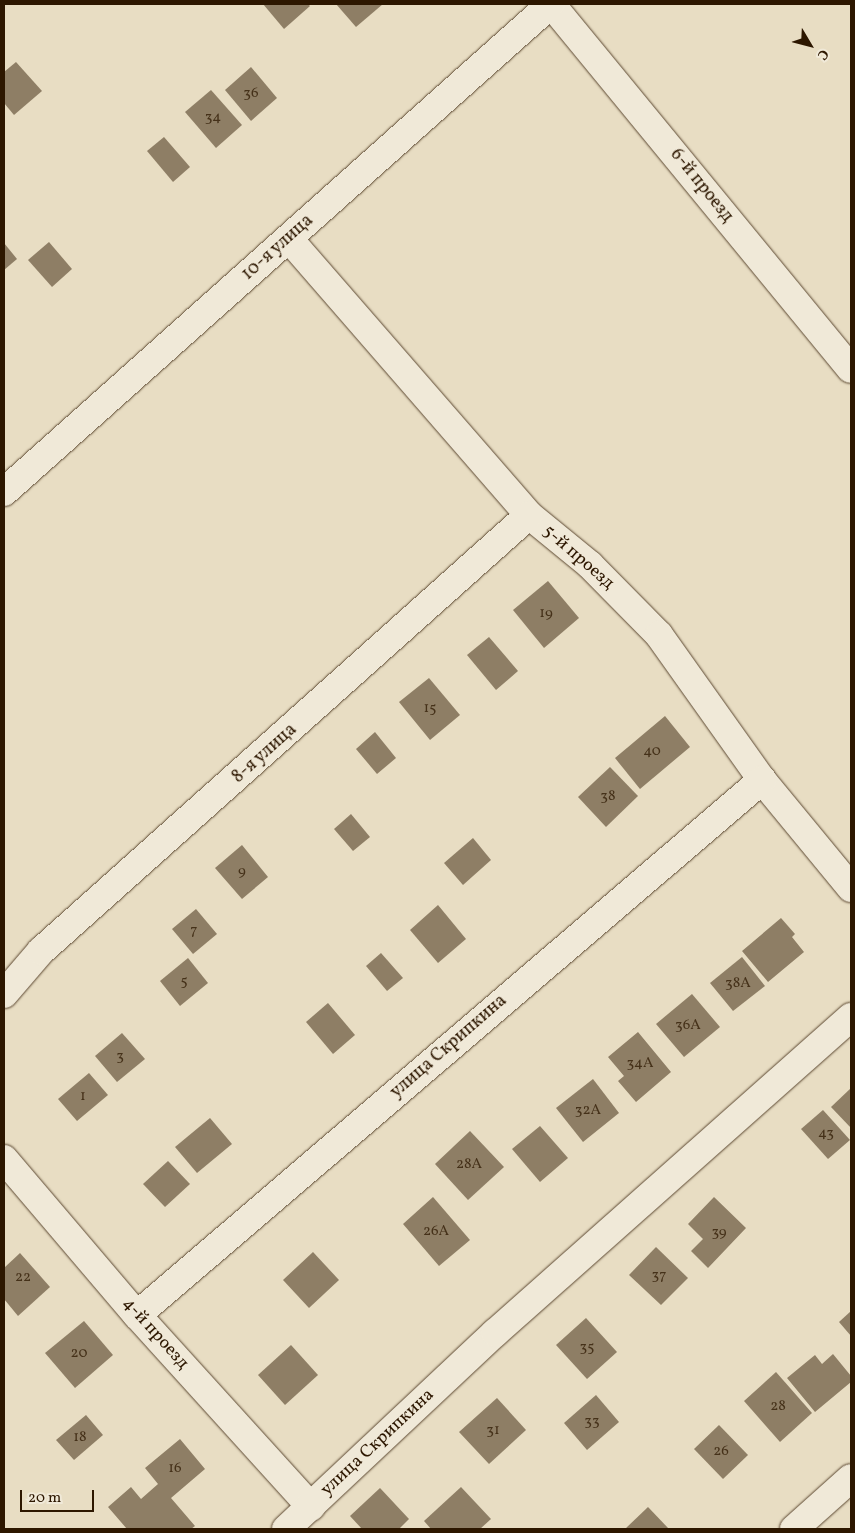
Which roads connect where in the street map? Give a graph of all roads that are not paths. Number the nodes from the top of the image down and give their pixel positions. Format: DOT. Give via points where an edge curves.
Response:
graph roads {
  1 [pos="551,4"];
  2 [pos="289,239"];
  3 [pos="851,369"];
  4 [pos="4,492"];
  5 [pos="529,515"];
  6 [pos="762,780"];
  7 [pos="851,888"];
  8 [pos="4,994"];
  9 [pos="851,1017"];
  10 [pos="4,1159"];
  11 [pos="137,1315"];
  12 [pos="851,1478"];
  13 [pos="310,1506"];
  14 [pos="286,1529"];
  15 [pos="794,1529"];
  1 -- 2 [label="street, 10-я улица"];
  1 -- 3 [label="street, 6-й проезд"];
  2 -- 4 [label="street, 10-я улица"];
  2 -- 5 [label="street, 5-й проезд"];
  5 -- 6 [label="street, 5-й проезд" via="590,565 659,635"];
  5 -- 8 [label="street, 8-я улица" via="41,951"];
  6 -- 7 [label="street, 5-й проезд"];
  6 -- 11 [label="street, улица Скрипкина"];
  9 -- 13 [label="street, улица Скрипкина" via="495,1333"];
  10 -- 11 [label="street, 4-й проезд"];
  11 -- 13 [label="street, 4-й проезд"];
  12 -- 15 [label="street"];
  13 -- 14 [label="street, улица Скрипкина"];
}
